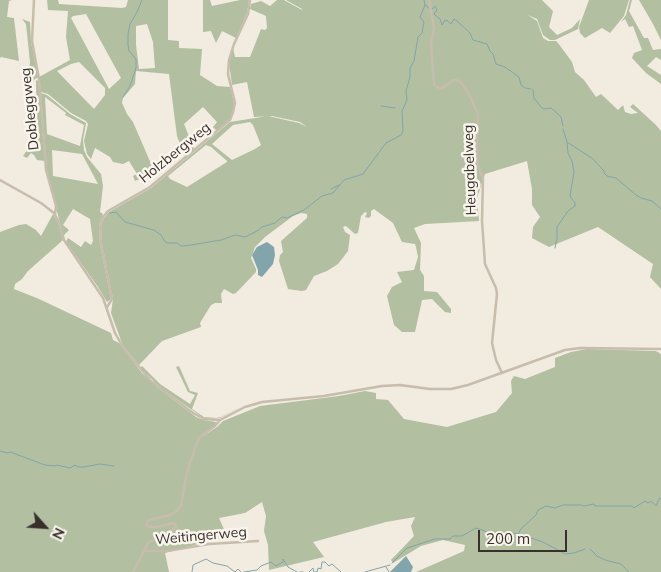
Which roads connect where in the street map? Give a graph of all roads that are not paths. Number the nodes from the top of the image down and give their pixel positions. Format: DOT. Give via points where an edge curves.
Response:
graph roads {
  1 [pos="34,0"];
  2 [pos="250,0"];
  3 [pos="429,0"];
  4 [pos="0,180"];
  5 [pos="55,214"];
  6 [pos="107,307"];
  7 [pos="661,349"];
  8 [pos="502,373"];
  9 [pos="220,420"];
  10 [pos="258,541"];
  11 [pos="145,551"];
  12 [pos="133,572"];
  1 -- 5 [label="street, Dobleggweg" via="32,42 39,79 46,166"];
  2 -- 6 [label="street, Holzbergweg" via="248,14 229,60 228,73 235,103 230,120 150,187 108,211 103,218 101,244 112,299"];
  3 -- 8 [label="street, Heugabelweg" via="434,28 431,42 434,85 442,88 454,80 460,81 478,114 485,264 497,291 492,346"];
  4 -- 5 [label="street"];
  5 -- 6 [label="street, Dobleggweg" via="64,240"];
  6 -- 9 [label="street" via="122,346 146,376 196,416"];
  7 -- 8 [label="street" via="565,350"];
  8 -- 9 [label="street" via="451,389 394,385 262,402"];
  9 -- 11 [label="street" via="196,442 186,472 181,505 176,512 150,520 146,525 156,527 174,523 176,526 148,543"];
  10 -- 11 [label="street, Weitingerweg"];
  11 -- 12 [label="street"];
}
